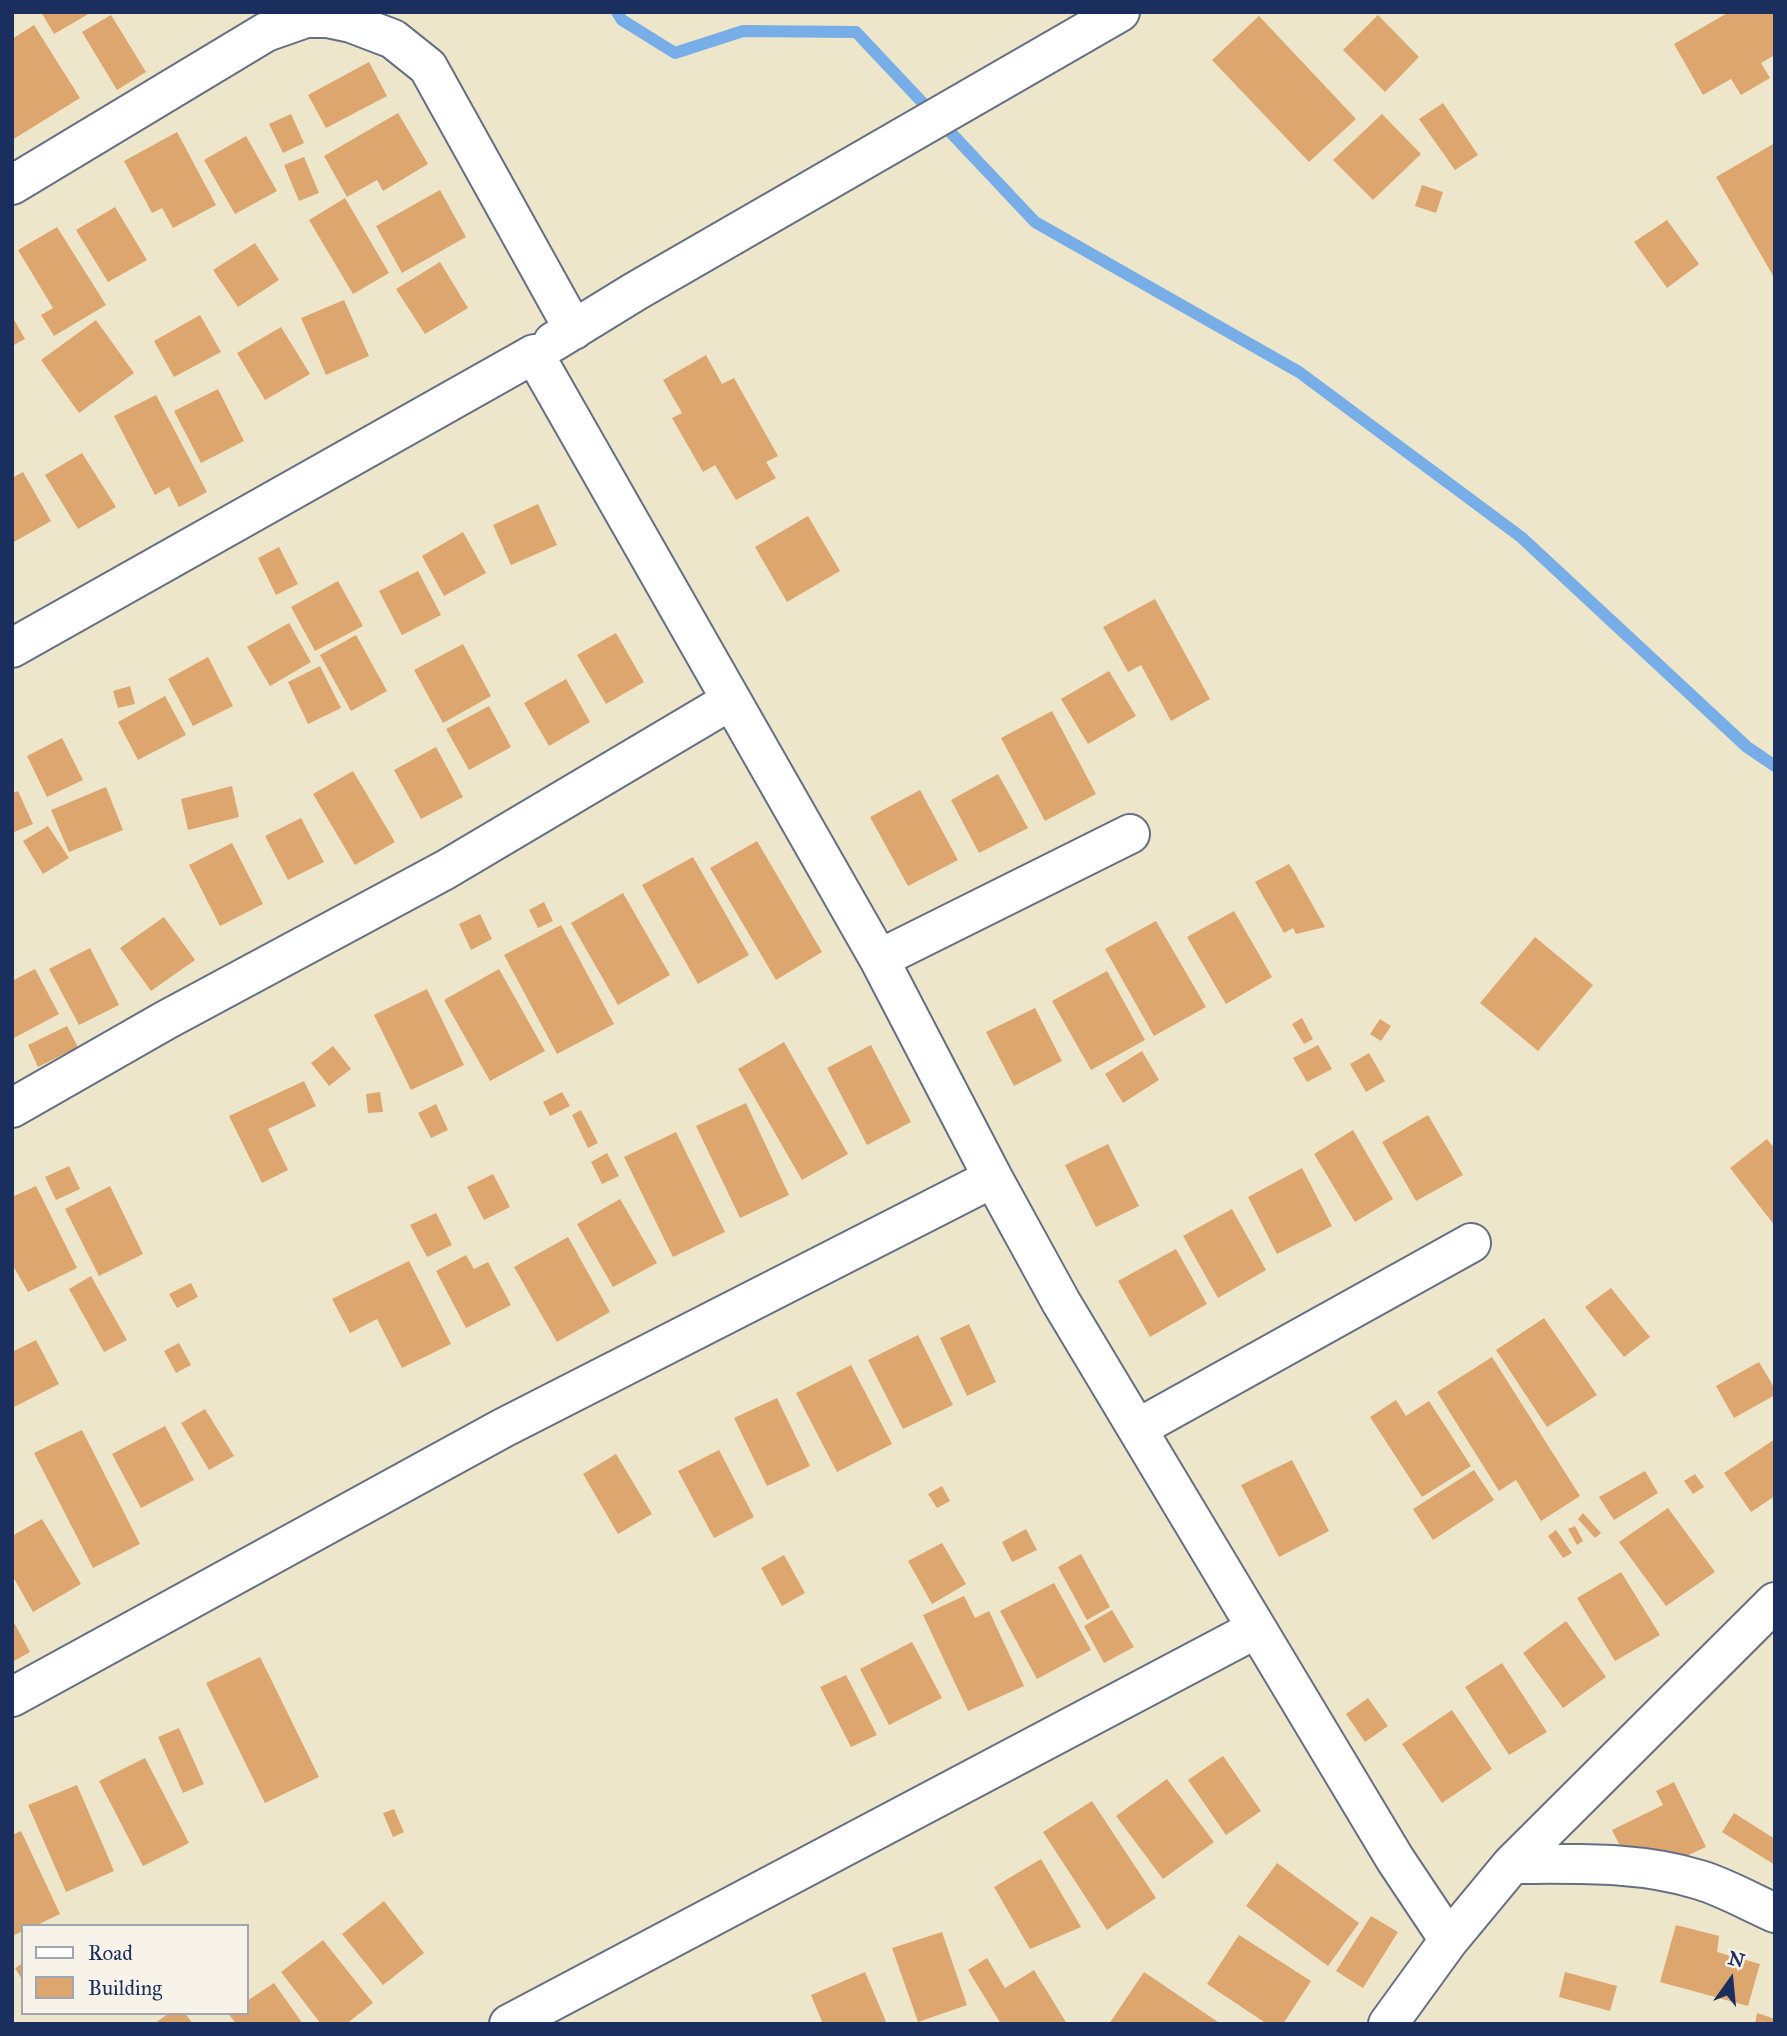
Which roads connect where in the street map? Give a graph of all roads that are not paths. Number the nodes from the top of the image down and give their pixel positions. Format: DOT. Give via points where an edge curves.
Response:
graph roads {
  1 [pos="1119,12"];
  2 [pos="388,26"];
  3 [pos="12,185"];
  4 [pos="574,330"];
  5 [pos="534,354"];
  6 [pos="12,648"];
  7 [pos="730,701"];
  8 [pos="1130,834"];
  9 [pos="879,959"];
  10 [pos="12,1108"];
  11 [pos="992,1178"];
  12 [pos="1471,1243"];
  13 [pos="1138,1428"];
  14 [pos="1775,1602"];
  15 [pos="1256,1629"];
  16 [pos="12,1697"];
  17 [pos="1512,1864"];
  18 [pos="1775,1913"];
  19 [pos="1449,1940"];
  20 [pos="509,2024"];
  21 [pos="1388,2024"];
  1 -- 4 [label="street"];
  2 -- 3 [label="street" via="306,18 266,32"];
  2 -- 4 [label="street" via="428,67"];
  4 -- 5 [label="street"];
  5 -- 6 [label="street"];
  5 -- 7 [label="street"];
  7 -- 9 [label="street"];
  7 -- 10 [label="street" via="445,870"];
  8 -- 9 [label="street"];
  9 -- 11 [label="street"];
  11 -- 13 [label="street"];
  11 -- 16 [label="street" via="503,1428"];
  12 -- 13 [label="street"];
  13 -- 15 [label="street"];
  14 -- 17 [label="street"];
  15 -- 19 [label="street"];
  15 -- 20 [label="street"];
  17 -- 18 [label="street" via="1649,1867 1702,1880"];
  17 -- 19 [label="street"];
  19 -- 21 [label="street"];
}
